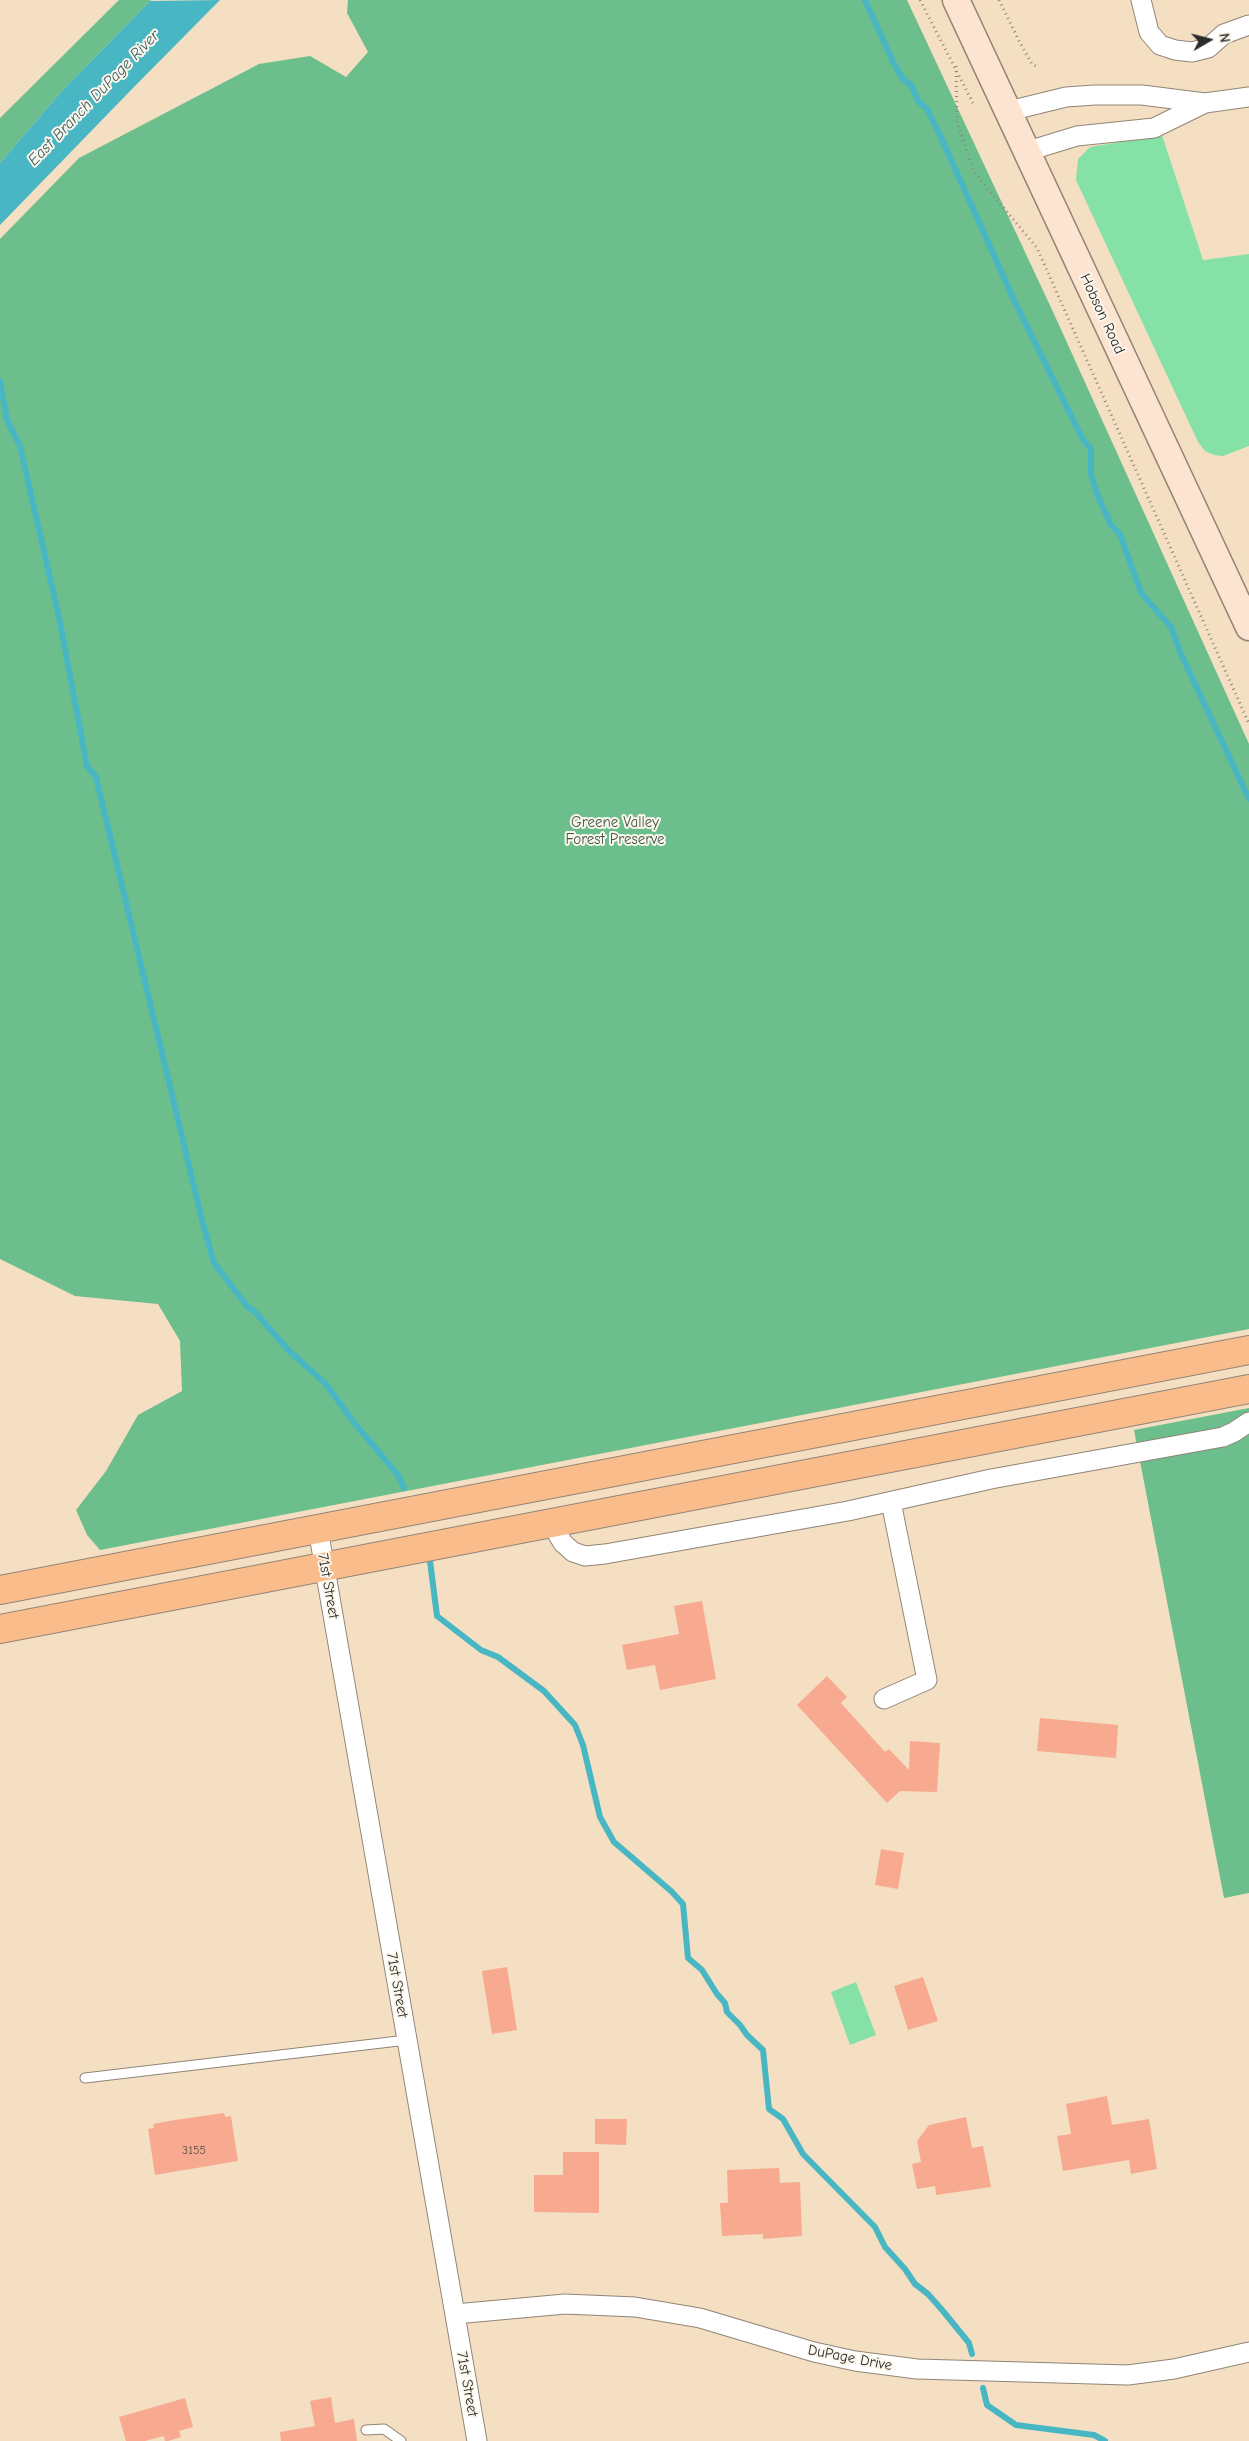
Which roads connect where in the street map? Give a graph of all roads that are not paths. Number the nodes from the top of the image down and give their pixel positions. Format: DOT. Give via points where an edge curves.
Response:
graph roads {
  1 [pos="956,0"];
  2 [pos="1141,0"];
  3 [pos="1249,25"];
  4 [pos="1249,97"];
  5 [pos="1205,103"];
  6 [pos="1009,111"];
  7 [pos="1028,150"];
  8 [pos="1249,627"];
  9 [pos="1249,1350"];
  10 [pos="1249,1389"];
  11 [pos="1249,1422"];
  12 [pos="892,1502"];
  13 [pos="551,1523"];
  14 [pos="318,1529"];
  15 [pos="324,1567"];
  16 [pos="0,1590"];
  17 [pos="0,1629"];
  18 [pos="884,1699"];
  19 [pos="407,2040"];
  20 [pos="85,2078"];
  21 [pos="455,2314"];
  22 [pos="1249,2352"];
  23 [pos="366,2430"];
  24 [pos="401,2441"];
  25 [pos="477,2441"];
  1 -- 6 [label="main road, Hobson Road"];
  2 -- 3 [label="street" via="1149,32 1160,45 1175,50 1192,52 1208,48 1224,34"];
  4 -- 5 [label="street"];
  5 -- 6 [label="street" via="1142,95 1095,95 1066,97"];
  5 -- 7 [label="street" via="1154,128 1077,136"];
  6 -- 7 [label="main road, Hobson Road"];
  7 -- 8 [label="main road, Hobson Road"];
  9 -- 14 [label="main road"];
  10 -- 13 [label="main road"];
  11 -- 12 [label="street" via="1222,1437 991,1479"];
  12 -- 13 [label="street" via="742,1531 585,1556 573,1552 563,1543"];
  12 -- 18 [label="street" via="927,1680"];
  13 -- 15 [label="main road"];
  14 -- 15 [label="street, 71st Street"];
  14 -- 16 [label="main road"];
  15 -- 17 [label="main road"];
  15 -- 19 [label="street, 71st Street"];
  19 -- 20 [label="lane"];
  19 -- 21 [label="street, 71st Street"];
  21 -- 22 [label="street, DuPage Drive" via="565,2304 635,2307 700,2318 855,2361 918,2369 1128,2375 1174,2370"];
  21 -- 25 [label="street, 71st Street"];
  23 -- 24 [label="lane" via="384,2429"];
}
